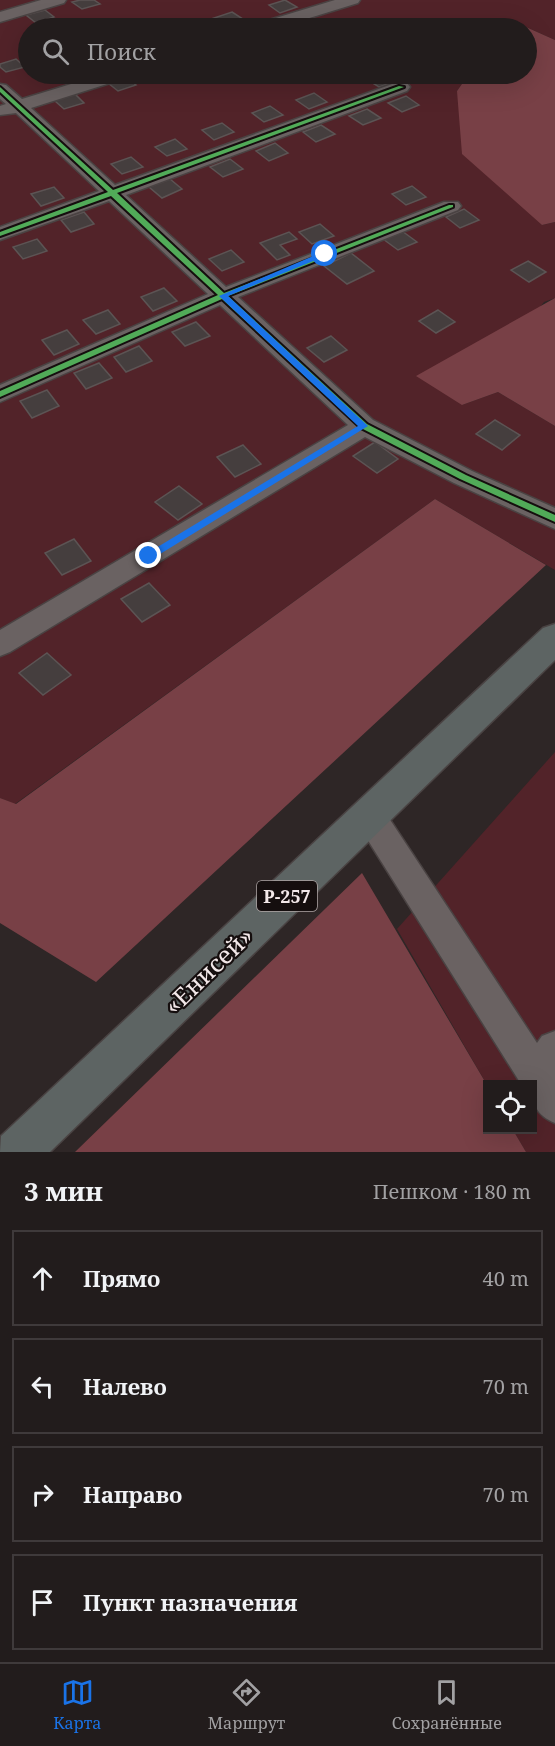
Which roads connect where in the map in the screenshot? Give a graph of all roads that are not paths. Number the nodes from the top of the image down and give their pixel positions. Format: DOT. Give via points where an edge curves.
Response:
graph roads {
  1 [pos="58,0"];
  2 [pos="352,0"];
  3 [pos="0,17"];
  4 [pos="294,18"];
  5 [pos="88,84"];
  6 [pos="400,87"];
  7 [pos="0,89"];
  8 [pos="9,109"];
  9 [pos="114,192"];
  10 [pos="451,206"];
  11 [pos="0,234"];
  12 [pos="222,296"];
  13 [pos="0,394"];
  14 [pos="364,426"];
  15 [pos="555,519"];
  16 [pos="555,638"];
  17 [pos="0,644"];
  18 [pos="370,816"];
  19 [pos="545,1061"];
  20 [pos="555,1104"];
  21 [pos="17,1152"];
  1 -- 3 [label="street"];
  2 -- 4 [label="street"];
  5 -- 8 [label="street"];
  6 -- 9 [label="street"];
  7 -- 8 [label="street"];
  8 -- 9 [label="street"];
  9 -- 11 [label="street"];
  9 -- 12 [label="street"];
  10 -- 12 [label="street"];
  12 -- 13 [label="street"];
  12 -- 14 [label="street"];
  14 -- 15 [label="street"];
  14 -- 17 [label="street"];
  16 -- 18 [label="highway, «Енисей» / Р-257"];
  18 -- 19 [label="street"];
  18 -- 21 [label="highway, «Енисей» / Р-257"];
  19 -- 20 [label="street"];
}
